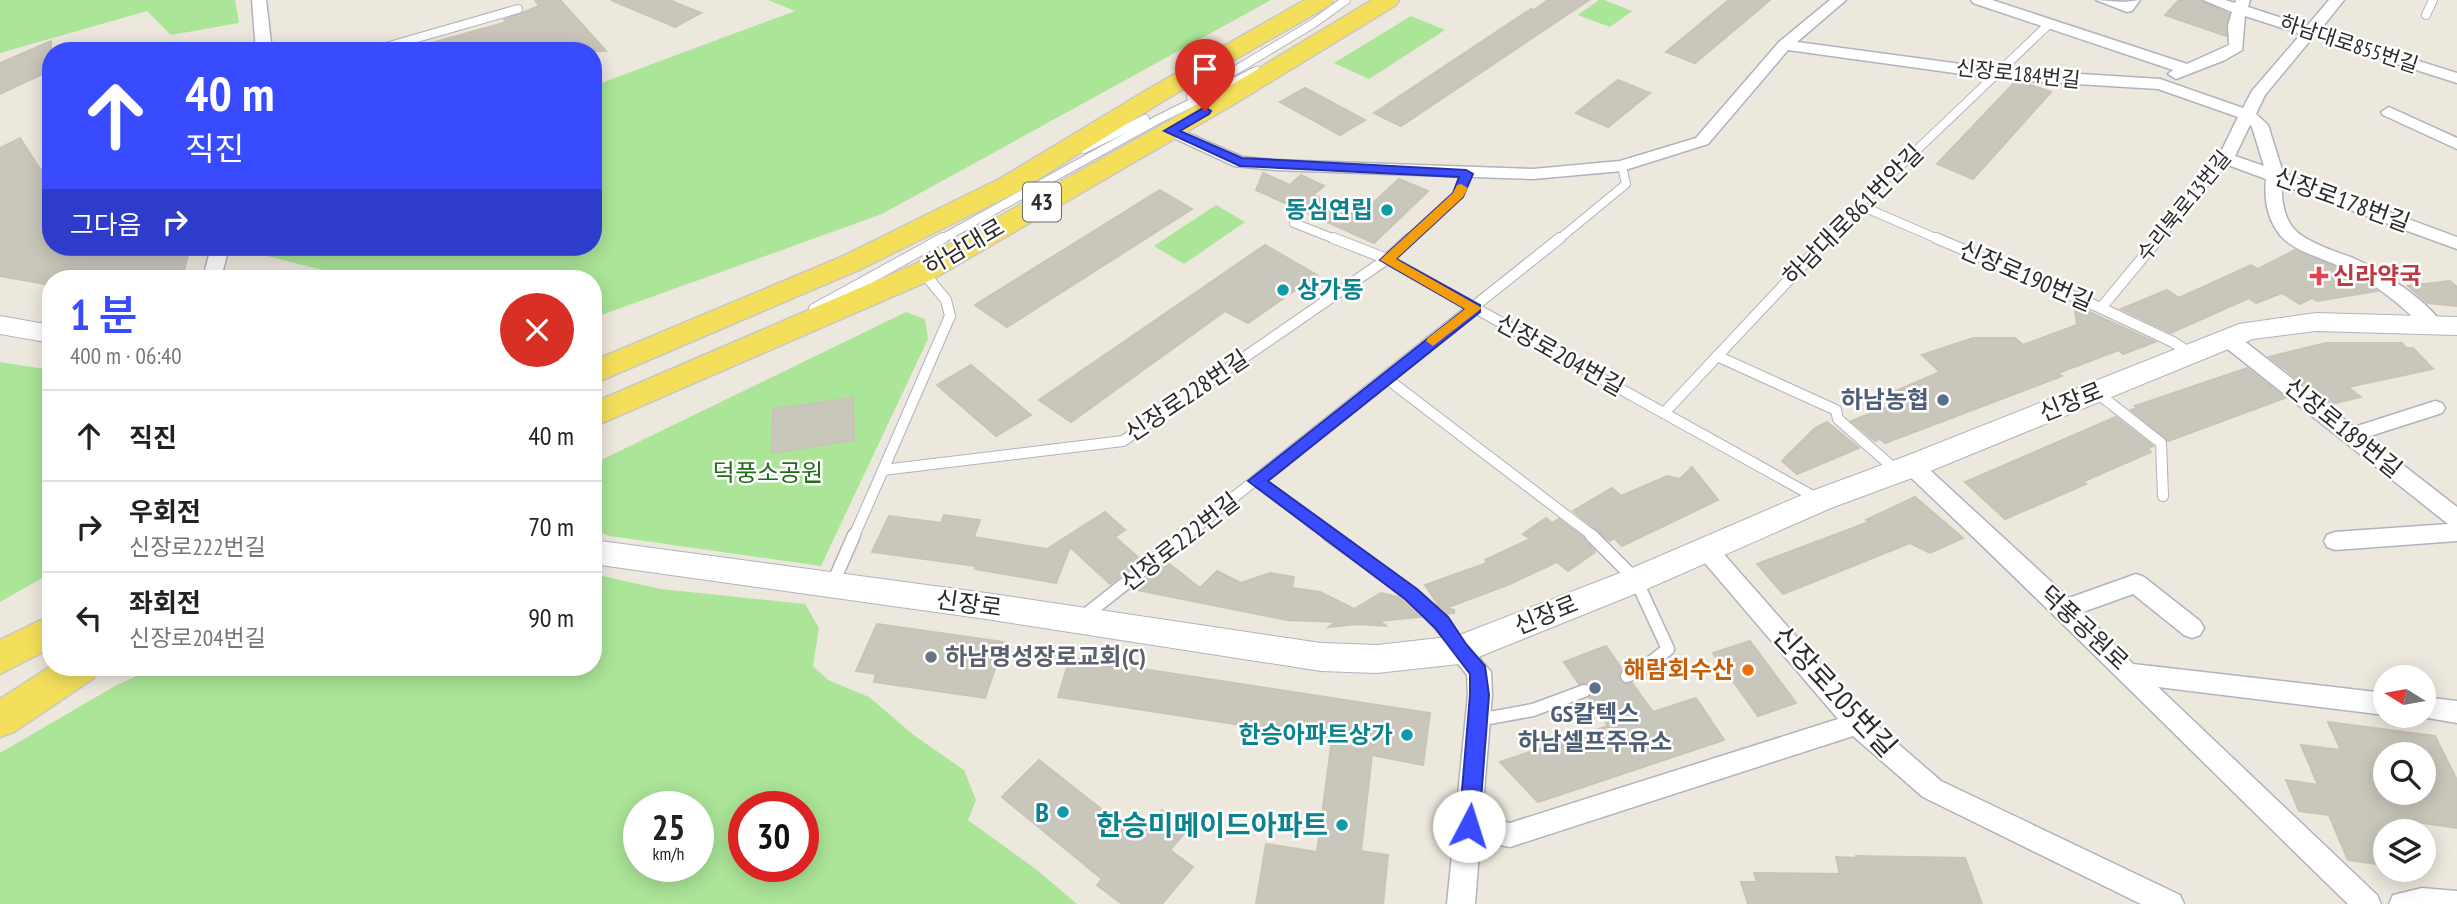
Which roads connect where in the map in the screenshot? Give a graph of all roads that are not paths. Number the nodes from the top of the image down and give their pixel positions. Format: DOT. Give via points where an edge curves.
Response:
graph roads {
  1 [pos="259,0"];
  2 [pos="1322,0"];
  3 [pos="1346,0"];
  4 [pos="1388,0"];
  5 [pos="1839,0"];
  6 [pos="1978,0"];
  7 [pos="2103,0"];
  8 [pos="2133,0"];
  9 [pos="2210,0"];
  10 [pos="2337,0"];
  11 [pos="2433,0"];
  12 [pos="2242,5"];
  13 [pos="518,9"];
  14 [pos="2426,15"];
  15 [pos="2049,24"];
  16 [pos="1335,32"];
  17 [pos="2311,32"];
  18 [pos="263,42"];
  19 [pos="403,42"];
  20 [pos="1784,44"];
  21 [pos="2188,70"];
  22 [pos="1998,74"];
  23 [pos="2457,78"];
  24 [pos="2160,84"];
  25 [pos="2389,112"];
  26 [pos="2247,115"];
  27 [pos="1171,131"];
  28 [pos="2457,144"];
  29 [pos="2226,158"];
  30 [pos="1622,166"];
  31 [pos="1466,174"];
  32 [pos="2275,176"];
  33 [pos="1011,184"];
  34 [pos="1858,205"];
  35 [pos="1294,223"];
  36 [pos="2457,243"];
  37 [pos="1387,260"];
  38 [pos="923,272"];
  39 [pos="1475,308"];
  40 [pos="2101,308"];
  41 [pos="0,325"];
  42 [pos="2450,327"];
  43 [pos="42,332"];
  44 [pos="2227,338"];
  45 [pos="738,351"];
  46 [pos="2191,354"];
  47 [pos="1717,356"];
  48 [pos="602,369"];
  49 [pos="1386,378"];
  50 [pos="2096,392"];
  51 [pos="631,400"];
  52 [pos="2435,408"];
  53 [pos="602,412"];
  54 [pos="1664,413"];
  55 [pos="602,424"];
  56 [pos="2351,435"];
  57 [pos="1904,469"];
  58 [pos="883,470"];
  59 [pos="1256,481"];
  60 [pos="2164,496"];
  61 [pos="1820,500"];
  62 [pos="2457,519"];
  63 [pos="2457,532"];
  64 [pos="2335,541"];
  65 [pos="1706,549"];
  66 [pos="602,553"];
  67 [pos="1636,580"];
  68 [pos="832,585"];
  69 [pos="2065,609"];
  70 [pos="1078,620"];
  71 [pos="2192,628"];
  72 [pos="42,635"];
  73 [pos="1459,650"];
  74 [pos="0,658"];
  75 [pos="2127,673"];
  76 [pos="53,676"];
  77 [pos="65,676"];
  78 [pos="81,676"];
  79 [pos="1627,676"];
  80 [pos="1584,691"];
  81 [pos="2373,703"];
  82 [pos="15,705"];
  83 [pos="2436,709"];
  84 [pos="2457,712"];
  85 [pos="1478,720"];
  86 [pos="1857,724"];
  87 [pos="1469,826"];
  88 [pos="1461,900"];
  89 [pos="2170,904"];
  90 [pos="2367,904"];
  91 [pos="2403,904"];
  92 [pos="2457,904"];
  1 -- 18 [label="street"];
  2 -- 33 [label="main road, 하남대로 / 43"];
  3 -- 33 [label="lane" via="1185,100"];
  4 -- 16 [label="main road, 하남대로 / 43"];
  5 -- 20 [label="street"];
  6 -- 15 [label="street"];
  7 -- 8 [label="street" via="2127,8"];
  9 -- 12 [label="street, 하남대로855번길"];
  10 -- 17 [label="street, 수리북로13번길"];
  11 -- 14 [label="lane"];
  12 -- 17 [label="street, 하남대로855번길"];
  12 -- 21 [label="street" via="2235,24 2237,47"];
  13 -- 19 [label="lane"];
  15 -- 21 [label="street"];
  15 -- 22 [label="lane, 하남대로861번안길"];
  16 -- 27 [label="main road, 하남대로 / 43"];
  16 -- 45 [label="lane" via="1159,119"];
  17 -- 23 [label="street, 하남대로855번길"];
  17 -- 26 [label="street, 수리북로13번길" via="2258,94"];
  20 -- 22 [label="street, 신장로184번길"];
  20 -- 30 [label="street" via="1702,141"];
  21 -- 24 [label="street" via="2167,76"];
  22 -- 24 [label="street, 신장로184번길"];
  22 -- 34 [label="lane, 하남대로861번안길"];
  24 -- 26 [label="street, 신장로184번길"];
  25 -- 28 [label="street"];
  26 -- 29 [label="street, 수리북로13번길"];
  26 -- 32 [label="street" via="2260,125"];
  27 -- 31 [label="street" via="1240,162"];
  27 -- 38 [label="main road, 하남대로 / 43"];
  29 -- 32 [label="street, 신장로178번길"];
  29 -- 40 [label="lane, 수리북로13번길"];
  30 -- 31 [label="street"];
  30 -- 39 [label="lane, 신장로222번길" via="1626,184"];
  31 -- 37 [label="lane, 신장로228번길" via="1459,194"];
  32 -- 36 [label="street, 신장로178번길"];
  32 -- 42 [label="street" via="2272,199 2287,233 2350,264"];
  33 -- 48 [label="main road, 하남대로 / 43" via="851,263"];
  34 -- 40 [label="lane, 신장로190번길"];
  34 -- 47 [label="lane, 하남대로861번안길"];
  35 -- 37 [label="lane, 신장로204번길"];
  37 -- 39 [label="lane, 신장로204번길"];
  37 -- 58 [label="lane, 신장로228번길" via="1123,441"];
  38 -- 45 [label="main road, 하남대로 / 43"];
  38 -- 58 [label="lane" via="946,300 950,316"];
  39 -- 49 [label="lane, 신장로222번길"];
  39 -- 54 [label="lane, 신장로204번길"];
  40 -- 46 [label="lane, 신장로190번길"];
  41 -- 43 [label="street"];
  42 -- 44 [label="street, 신장로" via="2316,322 2249,330"];
  44 -- 46 [label="street, 신장로"];
  44 -- 56 [label="street, 신장로189번길"];
  45 -- 51 [label="main road, 하남대로 / 43"];
  46 -- 50 [label="street, 신장로"];
  47 -- 54 [label="lane, 하남대로861번안길"];
  47 -- 57 [label="lane" via="1836,410 1838,419"];
  49 -- 59 [label="lane, 신장로222번길"];
  49 -- 67 [label="lane" via="1595,538"];
  50 -- 57 [label="street, 신장로"];
  50 -- 60 [label="lane" via="2161,443"];
  51 -- 53 [label="main road, 하남대로 / 43"];
  51 -- 55 [label="main road"];
  52 -- 56 [label="street"];
  54 -- 61 [label="lane, 신장로204번길"];
  56 -- 62 [label="street, 신장로189번길"];
  57 -- 61 [label="street, 신장로"];
  57 -- 69 [label="street, 덕풍공원로"];
  58 -- 68 [label="lane"];
  59 -- 70 [label="lane, 신장로222번길"];
  59 -- 73 [label="lane" via="1411,594 1441,623"];
  61 -- 65 [label="street, 신장로"];
  63 -- 64 [label="street"];
  65 -- 67 [label="street, 신장로"];
  65 -- 86 [label="street, 신장로205번길"];
  66 -- 68 [label="street, 신장로"];
  67 -- 73 [label="street, 신장로"];
  67 -- 79 [label="lane" via="1668,649"];
  68 -- 70 [label="street, 신장로"];
  69 -- 71 [label="street" via="2136,583"];
  69 -- 75 [label="street, 덕풍공원로"];
  70 -- 73 [label="street, 신장로" via="1321,657 1377,659"];
  72 -- 74 [label="main road"];
  73 -- 85 [label="street" via="1479,672"];
  75 -- 81 [label="street, 덕풍공원로"];
  75 -- 90 [label="street"];
  76 -- 82 [label="lane"];
  77 -- 82 [label="main road"];
  78 -- 82 [label="street"];
  80 -- 85 [label="lane" via="1532,710"];
  83 -- 84 [label="street"];
  85 -- 87 [label="street"];
  86 -- 87 [label="street" via="1510,835"];
  86 -- 89 [label="street, 신장로205번길" via="1932,789"];
  87 -- 88 [label="street"];
  91 -- 92 [label="street"];
}
